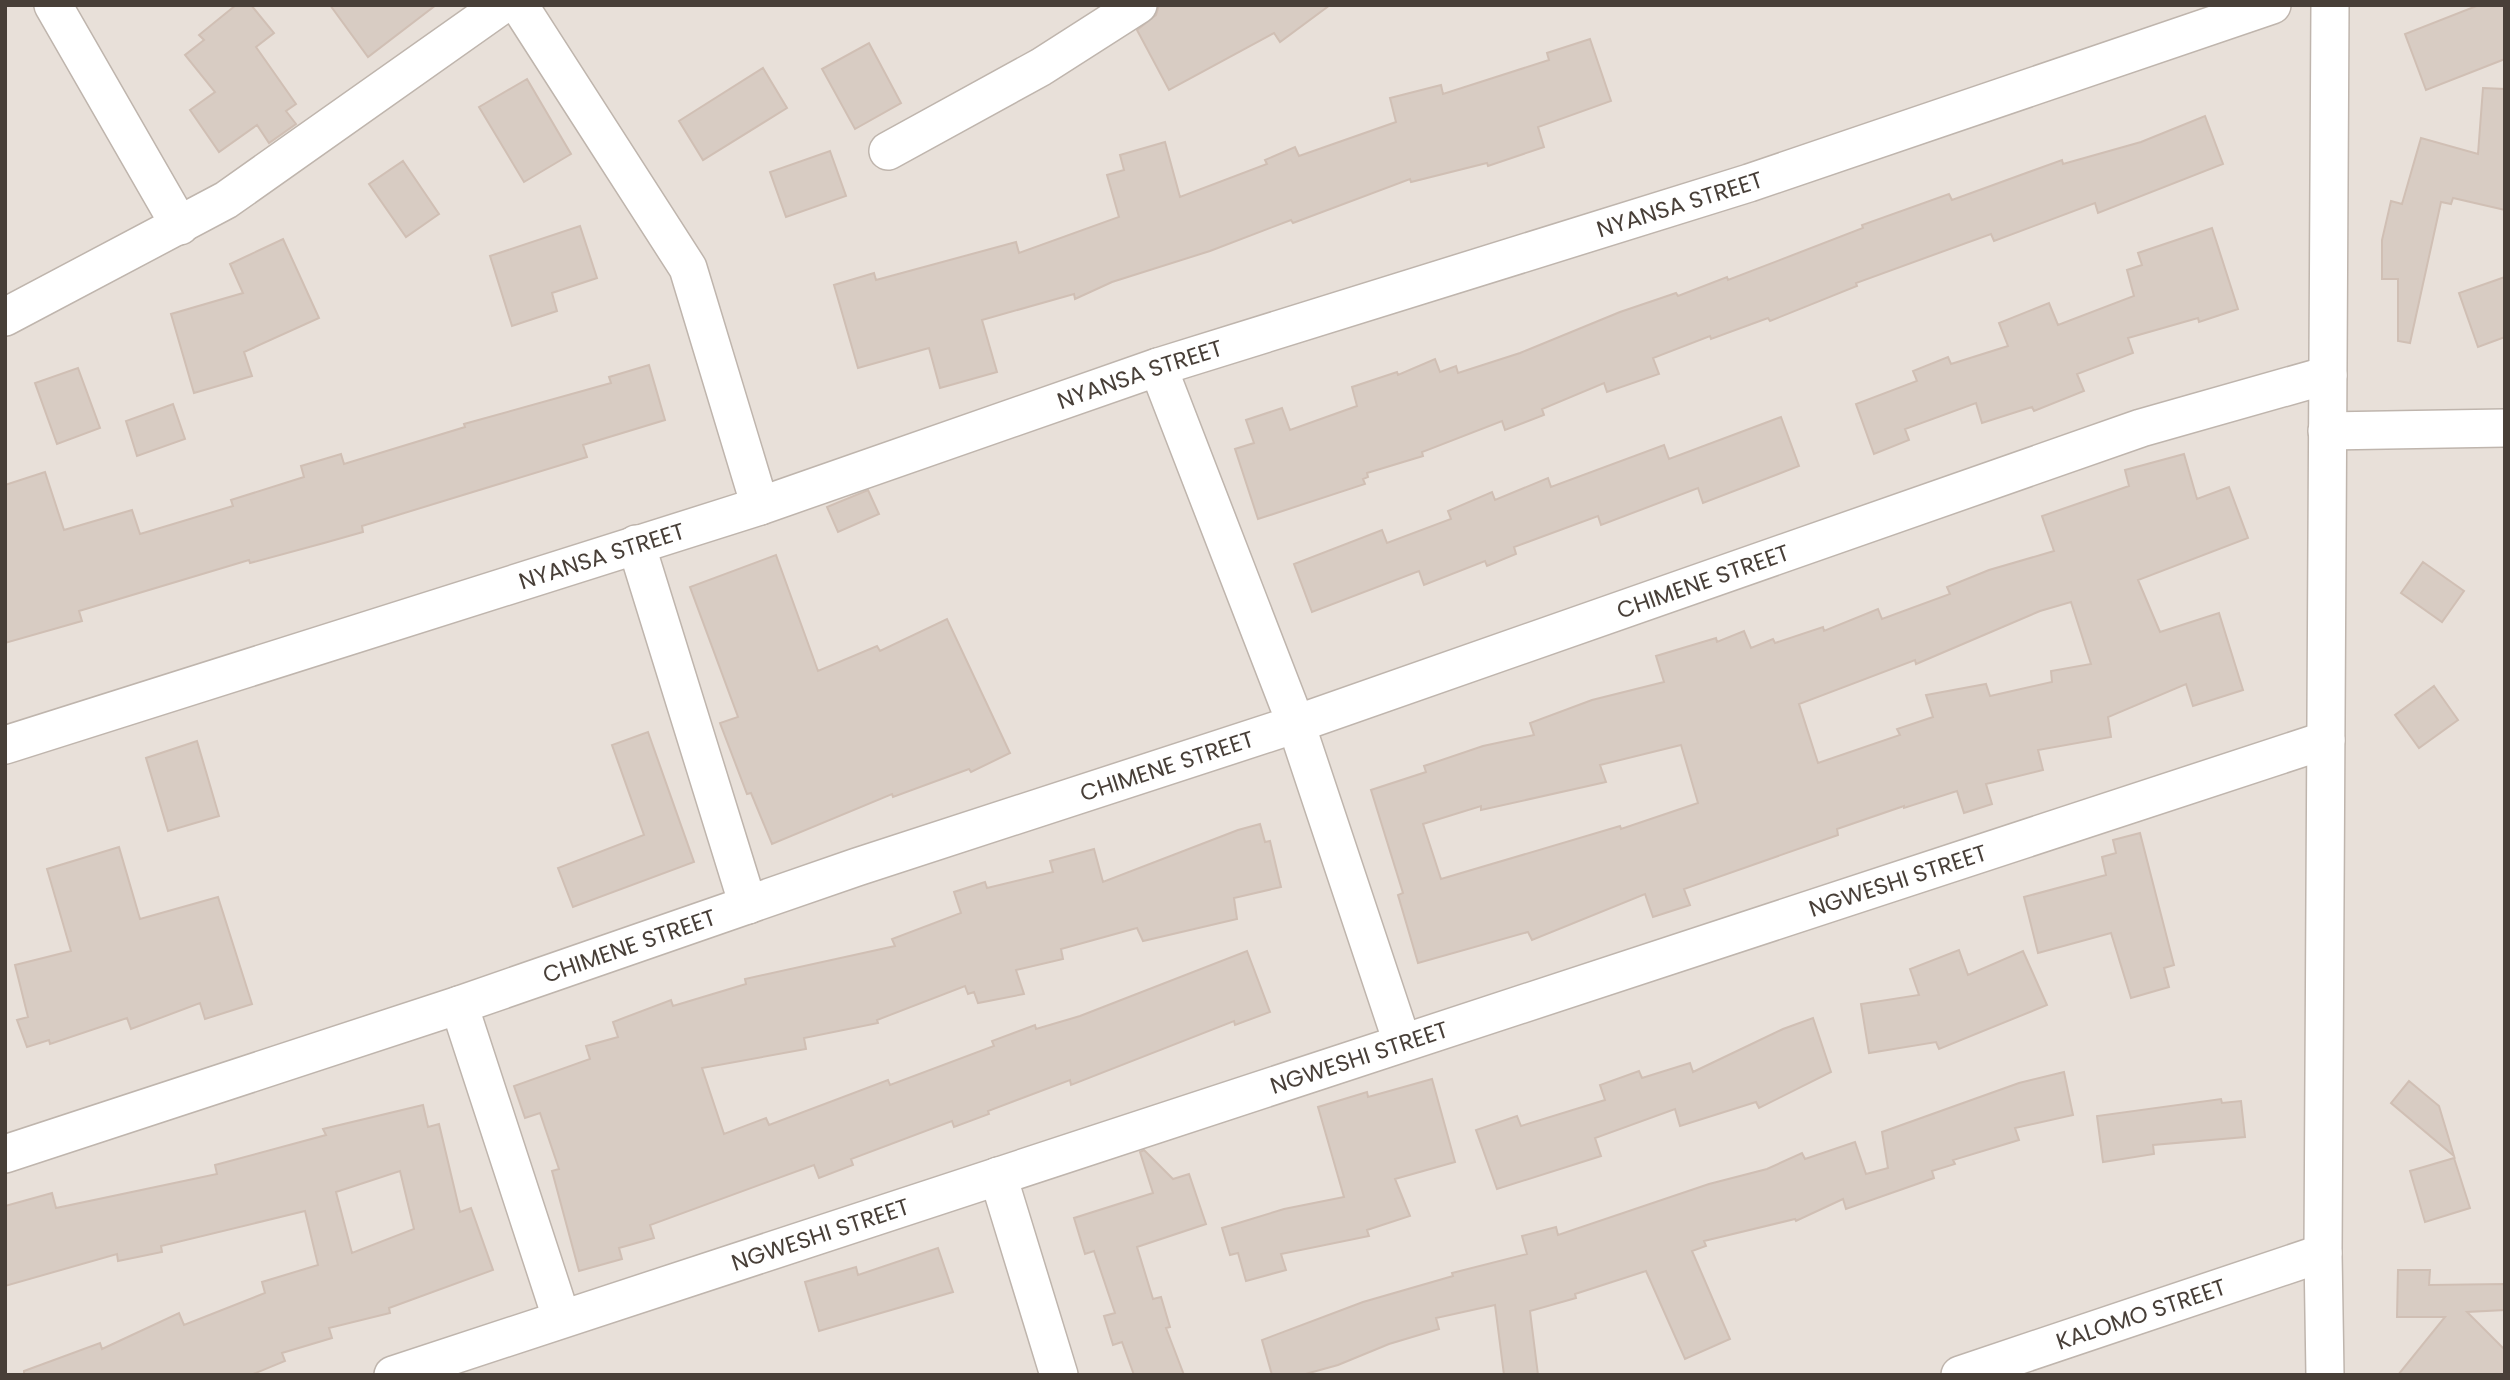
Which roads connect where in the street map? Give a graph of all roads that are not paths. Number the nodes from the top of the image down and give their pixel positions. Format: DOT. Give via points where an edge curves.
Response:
graph roads {
  1 [pos="53,5"];
  2 [pos="502,5"];
  3 [pos="519,5"];
  4 [pos="1138,5"];
  5 [pos="2272,5"];
  6 [pos="2330,5"];
  7 [pos="888,151"];
  8 [pos="180,226"];
  9 [pos="5,317"];
  10 [pos="1158,367"];
  11 [pos="2328,375"];
  12 [pos="2505,428"];
  13 [pos="2327,431"];
  14 [pos="760,506"];
  15 [pos="636,544"];
  16 [pos="1296,724"];
  17 [pos="2326,740"];
  18 [pos="5,745"];
  19 [pos="748,905"];
  20 [pos="459,1005"];
  21 [pos="1402,1042"];
  22 [pos="5,1154"];
  23 [pos="998,1176"];
  24 [pos="2323,1253"];
  25 [pos="561,1317"];
  26 [pos="393,1375"];
  27 [pos="1059,1375"];
  28 [pos="1960,1375"];
  29 [pos="2325,1375"];
  1 -- 8 [label="street"];
  2 -- 8 [label="street" via="226,200"];
  3 -- 14 [label="street" via="688,268"];
  4 -- 7 [label="street" via="1041,67"];
  5 -- 10 [label="street, NYANSA STREET" via="1749,183"];
  6 -- 11 [label="street"];
  8 -- 9 [label="street"];
  10 -- 14 [label="street, NYANSA STREET"];
  10 -- 16 [label="street"];
  11 -- 13 [label="street"];
  11 -- 16 [label="street, CHIMENE STREET" via="2141,428"];
  12 -- 13 [label="street"];
  13 -- 17 [label="street"];
  14 -- 15 [label="street, NYANSA STREET"];
  15 -- 18 [label="street, NYANSA STREET"];
  15 -- 19 [label="street"];
  16 -- 19 [label="street, CHIMENE STREET"];
  16 -- 21 [label="street"];
  17 -- 21 [label="street, NGWESHI STREET"];
  17 -- 24 [label="street"];
  19 -- 20 [label="street, CHIMENE STREET"];
  20 -- 22 [label="street, CHIMENE STREET"];
  20 -- 25 [label="street"];
  21 -- 23 [label="street, NGWESHI STREET"];
  23 -- 25 [label="street, NGWESHI STREET"];
  23 -- 27 [label="street"];
  24 -- 28 [label="street, KALOMO STREET"];
  24 -- 29 [label="street"];
  25 -- 26 [label="street, NGWESHI STREET"];
}
